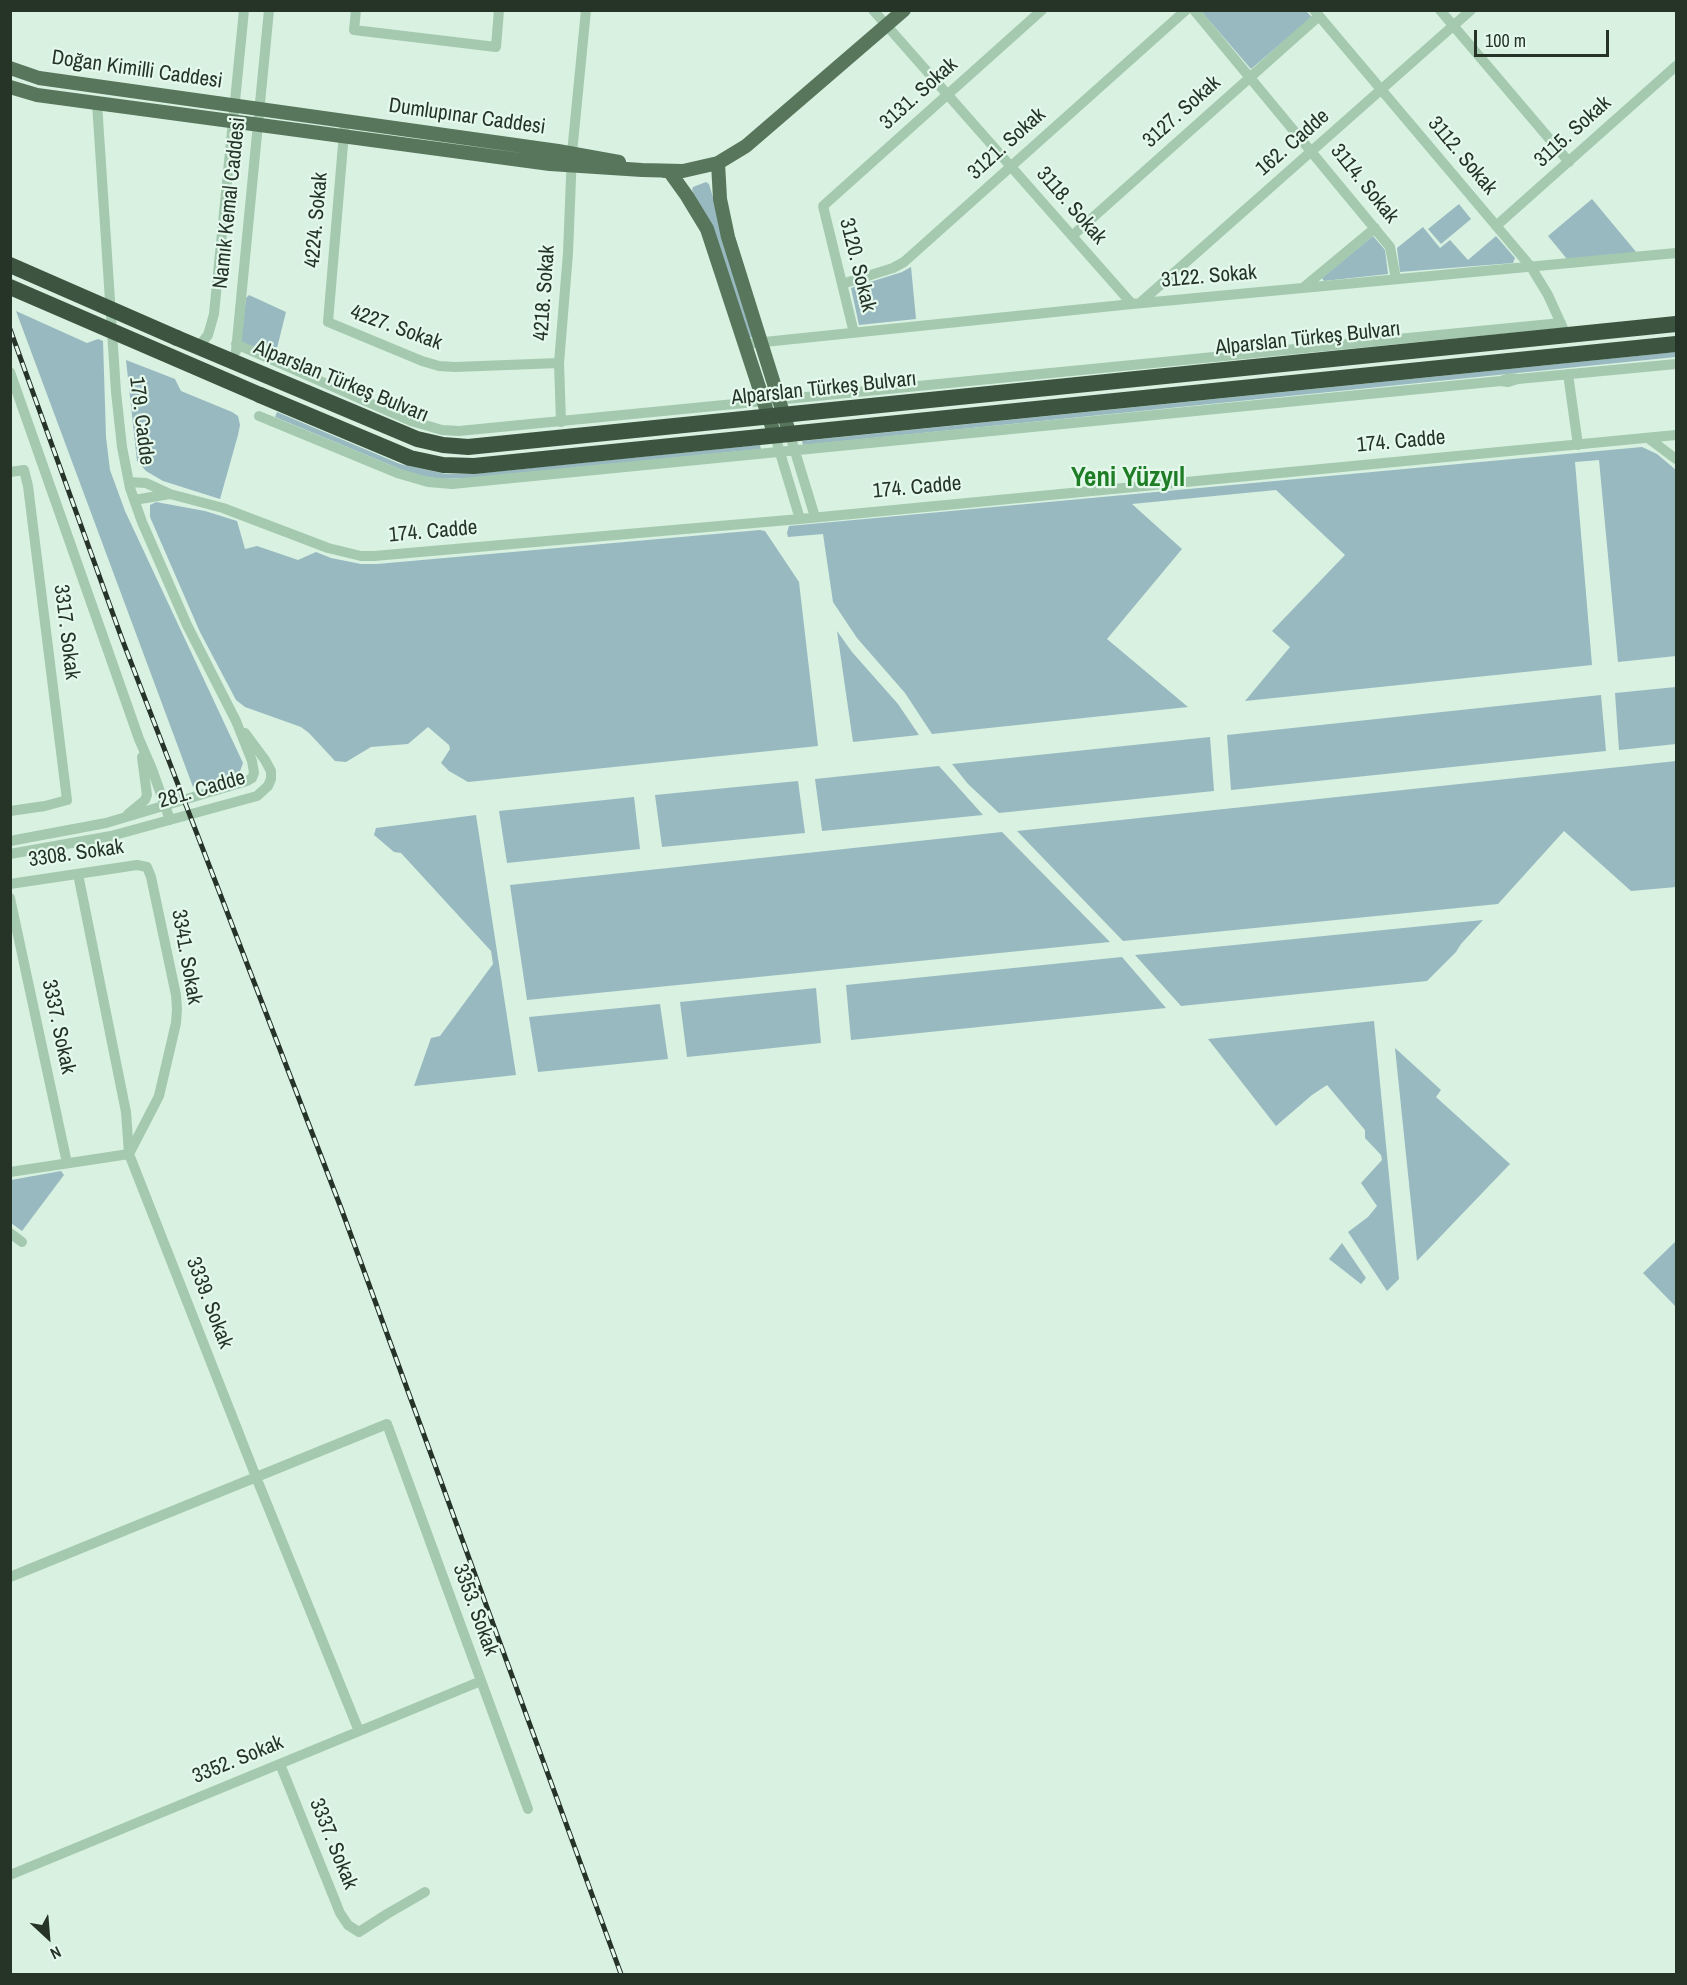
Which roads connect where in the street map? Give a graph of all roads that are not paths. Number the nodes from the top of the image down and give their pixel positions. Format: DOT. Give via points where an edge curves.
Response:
graph roads {
  1 [pos="244,10"];
  2 [pos="269,10"];
  3 [pos="356,10"];
  4 [pos="499,10"];
  5 [pos="586,10"];
  6 [pos="873,10"];
  7 [pos="904,10"];
  8 [pos="1042,10"];
  9 [pos="1186,10"];
  10 [pos="1194,10"];
  11 [pos="1440,10"];
  12 [pos="1471,10"];
  13 [pos="1316,14"];
  14 [pos="886,26"];
  15 [pos="1454,26"];
  16 [pos="1677,66"];
  17 [pos="10,68"];
  18 [pos="1250,77"];
  19 [pos="10,87"];
  20 [pos="1382,91"];
  21 [pos="947,95"];
  22 [pos="97,103"];
  23 [pos="235,105"];
  24 [pos="259,108"];
  25 [pos="345,121"];
  26 [pos="233,122"];
  27 [pos="258,125"];
  28 [pos="344,136"];
  29 [pos="1313,152"];
  30 [pos="572,160"];
  31 [pos="1569,162"];
  32 [pos="718,163"];
  33 [pos="1011,167"];
  34 [pos="669,171"];
  35 [pos="823,206"];
  36 [pos="1496,226"];
  37 [pos="1375,228"];
  38 [pos="1072,236"];
  39 [pos="1677,253"];
  40 [pos="10,265"];
  41 [pos="1531,267"];
  42 [pos="1396,279"];
  43 [pos="842,284"];
  44 [pos="10,287"];
  45 [pos="1303,288"];
  46 [pos="1136,303"];
  47 [pos="328,322"];
  48 [pos="1677,324"];
  49 [pos="1563,329"];
  50 [pos="854,333"];
  51 [pos="761,342"];
  52 [pos="236,344"];
  53 [pos="746,344"];
  54 [pos="1677,344"];
  55 [pos="198,347"];
  56 [pos="237,363"];
  57 [pos="559,363"];
  58 [pos="1677,364"];
  59 [pos="10,372"];
  60 [pos="1568,374"];
  61 [pos="774,409"];
  62 [pos="259,416"];
  63 [pos="561,422"];
  64 [pos="1648,438"];
  65 [pos="1675,439"];
  66 [pos="785,444"];
  67 [pos="1578,445"];
  68 [pos="1677,459"];
  69 [pos="10,472"];
  70 [pos="129,482"];
  71 [pos="170,494"];
  72 [pos="134,500"];
  73 [pos="816,517"];
  74 [pos="800,519"];
  75 [pos="236,721"];
  76 [pos="139,739"];
  77 [pos="165,804"];
  78 [pos="10,811"];
  79 [pos="124,817"];
  80 [pos="170,820"];
  81 [pos="10,841"];
  82 [pos="10,854"];
  83 [pos="147,867"];
  84 [pos="78,874"];
  85 [pos="10,884"];
  86 [pos="10,898"];
  87 [pos="129,1154"];
  88 [pos="67,1163"];
  89 [pos="10,1172"];
  90 [pos="10,1233"];
  91 [pos="22,1242"];
  92 [pos="256,1477"];
  93 [pos="10,1577"];
  94 [pos="481,1681"];
  95 [pos="359,1731"];
  96 [pos="280,1764"];
  97 [pos="528,1809"];
  98 [pos="10,1875"];
  99 [pos="425,1893"];
  1 -- 23 [label="street, Namık Kemal Caddesi"];
  2 -- 24 [label="street, Namık Kemal Caddesi"];
  3 -- 4 [label="street" via="354,30 496,47"];
  5 -- 30 [label="street, 4218. Sokak"];
  6 -- 14 [label="street, 3118. Sokak"];
  7 -- 14 [label="main road, Dumlupınar Caddesi"];
  8 -- 21 [label="street, 3131. Sokak"];
  9 -- 33 [label="street, 3121. Sokak"];
  10 -- 18 [label="street, 3114. Sokak"];
  11 -- 15 [label="street"];
  12 -- 15 [label="street, 162. Cadde"];
  13 -- 18 [label="street, 3127. Sokak"];
  13 -- 20 [label="street, 3112. Sokak"];
  14 -- 21 [label="street, 3118. Sokak"];
  14 -- 32 [label="main road, Dumlupınar Caddesi" via="768,130"];
  15 -- 20 [label="street, 162. Cadde"];
  15 -- 31 [label="street"];
  16 -- 31 [label="street, 3115. Sokak"];
  17 -- 23 [label="main road, Doğan Kimilli Caddesi" via="39,78"];
  18 -- 29 [label="street, 3114. Sokak"];
  18 -- 38 [label="street, 3127. Sokak"];
  19 -- 22 [label="main road, Doğan Kimilli Caddesi"];
  20 -- 29 [label="street, 162. Cadde"];
  20 -- 36 [label="street, 3112. Sokak"];
  21 -- 33 [label="street, 3118. Sokak"];
  21 -- 35 [label="street, 3131. Sokak"];
  22 -- 26 [label="main road, Doğan Kimilli Caddesi"];
  22 -- 70 [label="street, 179. Cadde" via="116,392"];
  23 -- 24 [label="main road, Doğan Kimilli Caddesi"];
  23 -- 26 [label="street, Namık Kemal Caddesi"];
  24 -- 25 [label="main road, Dumlupınar Caddesi"];
  24 -- 27 [label="street, Namık Kemal Caddesi"];
  25 -- 28 [label="street, 4224. Sokak"];
  25 -- 30 [label="main road, Dumlupınar Caddesi"];
  26 -- 27 [label="main road, Doğan Kimilli Caddesi"];
  26 -- 55 [label="street, Namık Kemal Caddesi" via="214,315 208,335"];
  27 -- 28 [label="main road, Dumlupınar Caddesi"];
  27 -- 52 [label="street, Namık Kemal Caddesi"];
  28 -- 30 [label="main road, Dumlupınar Caddesi"];
  28 -- 47 [label="street, 4224. Sokak"];
  29 -- 37 [label="street, 3114. Sokak"];
  29 -- 46 [label="street, 162. Cadde"];
  30 -- 34 [label="main road, Dumlupınar Caddesi"];
  30 -- 57 [label="street, 4218. Sokak"];
  31 -- 36 [label="street, 3115. Sokak"];
  32 -- 34 [label="main road, Dumlupınar Caddesi"];
  32 -- 51 [label="main road" via="728,237"];
  33 -- 38 [label="street, 3118. Sokak"];
  33 -- 43 [label="street, 3121. Sokak" via="904,262"];
  34 -- 53 [label="main road" via="707,229"];
  35 -- 43 [label="street, 3120. Sokak"];
  36 -- 41 [label="street, 3112. Sokak"];
  37 -- 42 [label="street, 3114. Sokak" via="1390,247"];
  37 -- 45 [label="street"];
  38 -- 46 [label="street, 3118. Sokak"];
  39 -- 41 [label="street, 3122. Sokak"];
  40 -- 55 [label="highway, Alparslan Türkeş Bulvarı, bridge"];
  41 -- 42 [label="street, 3122. Sokak"];
  41 -- 49 [label="street, 3112. Sokak"];
  42 -- 45 [label="street, 3122. Sokak"];
  43 -- 50 [label="street, 3120. Sokak"];
  44 -- 66 [label="highway, Alparslan Türkeş Bulvarı, bridge" via="410,458 443,465"];
  45 -- 46 [label="street, 3122. Sokak"];
  46 -- 50 [label="street, 3122. Sokak"];
  47 -- 57 [label="street, 4227. Sokak" via="439,366"];
  48 -- 49 [label="highway, Alparslan Türkeş Bulvarı"];
  49 -- 61 [label="highway, Alparslan Türkeş Bulvarı"];
  50 -- 51 [label="street, 3122. Sokak"];
  51 -- 53 [label="street, 3122. Sokak"];
  51 -- 61 [label="main road"];
  52 -- 56 [label="street, Namık Kemal Caddesi"];
  52 -- 63 [label="street" via="442,430 477,431"];
  53 -- 61 [label="main road"];
  54 -- 66 [label="highway, Alparslan Türkeş Bulvarı"];
  55 -- 56 [label="highway, Alparslan Türkeş Bulvarı"];
  56 -- 61 [label="highway, Alparslan Türkeş Bulvarı" via="417,439 450,446 485,446"];
  57 -- 63 [label="street, 4218. Sokak"];
  58 -- 60 [label="street"];
  59 -- 76 [label="street"];
  60 -- 66 [label="street"];
  60 -- 67 [label="street"];
  61 -- 63 [label="street"];
  61 -- 66 [label="main road"];
  62 -- 66 [label="street" via="397,473 442,484"];
  64 -- 65 [label="street, 174. Cadde"];
  64 -- 67 [label="street, 174. Cadde"];
  64 -- 68 [label="street"];
  66 -- 73 [label="street"];
  66 -- 74 [label="street"];
  67 -- 73 [label="street, 174. Cadde"];
  69 -- 78 [label="street, 3317. Sokak" via="24,470 29,494 67,800"];
  70 -- 71 [label="street, 174. Cadde" via="146,483"];
  70 -- 72 [label="street, 179. Cadde"];
  71 -- 72 [label="street"];
  71 -- 74 [label="street, 174. Cadde" via="223,508 328,548 361,556"];
  72 -- 75 [label="street, 179. Cadde" via="187,625"];
  73 -- 74 [label="street, 174. Cadde"];
  75 -- 77 [label="street, 281. Cadde" via="254,766 252,778"];
  75 -- 80 [label="street, 281. Cadde" via="268,765 268,786 253,797"];
  76 -- 77 [label="street"];
  76 -- 79 [label="street" via="147,795"];
  77 -- 79 [label="street, 281. Cadde"];
  77 -- 80 [label="street"];
  79 -- 81 [label="street, 281. Cadde"];
  80 -- 82 [label="street, 281. Cadde" via="83,842"];
  83 -- 84 [label="street, 3308. Sokak"];
  83 -- 87 [label="street, 3341. Sokak" via="177,1009 159,1096"];
  84 -- 85 [label="street, 3308. Sokak"];
  84 -- 87 [label="street, 3339. Sokak" via="126,1112"];
  86 -- 88 [label="street, 3337. Sokak"];
  87 -- 88 [label="street"];
  87 -- 92 [label="street, 3339. Sokak"];
  88 -- 89 [label="street"];
  90 -- 91 [label="street"];
  92 -- 93 [label="street"];
  92 -- 94 [label="street, 3353. Sokak" via="387,1424"];
  92 -- 95 [label="street, 3339. Sokak"];
  94 -- 95 [label="street, 3352. Sokak"];
  94 -- 97 [label="street, 3353. Sokak"];
  95 -- 96 [label="street, 3352. Sokak"];
  96 -- 98 [label="street, 3352. Sokak"];
  96 -- 99 [label="street, 3337. Sokak" via="348,1925 359,1932"];
}
